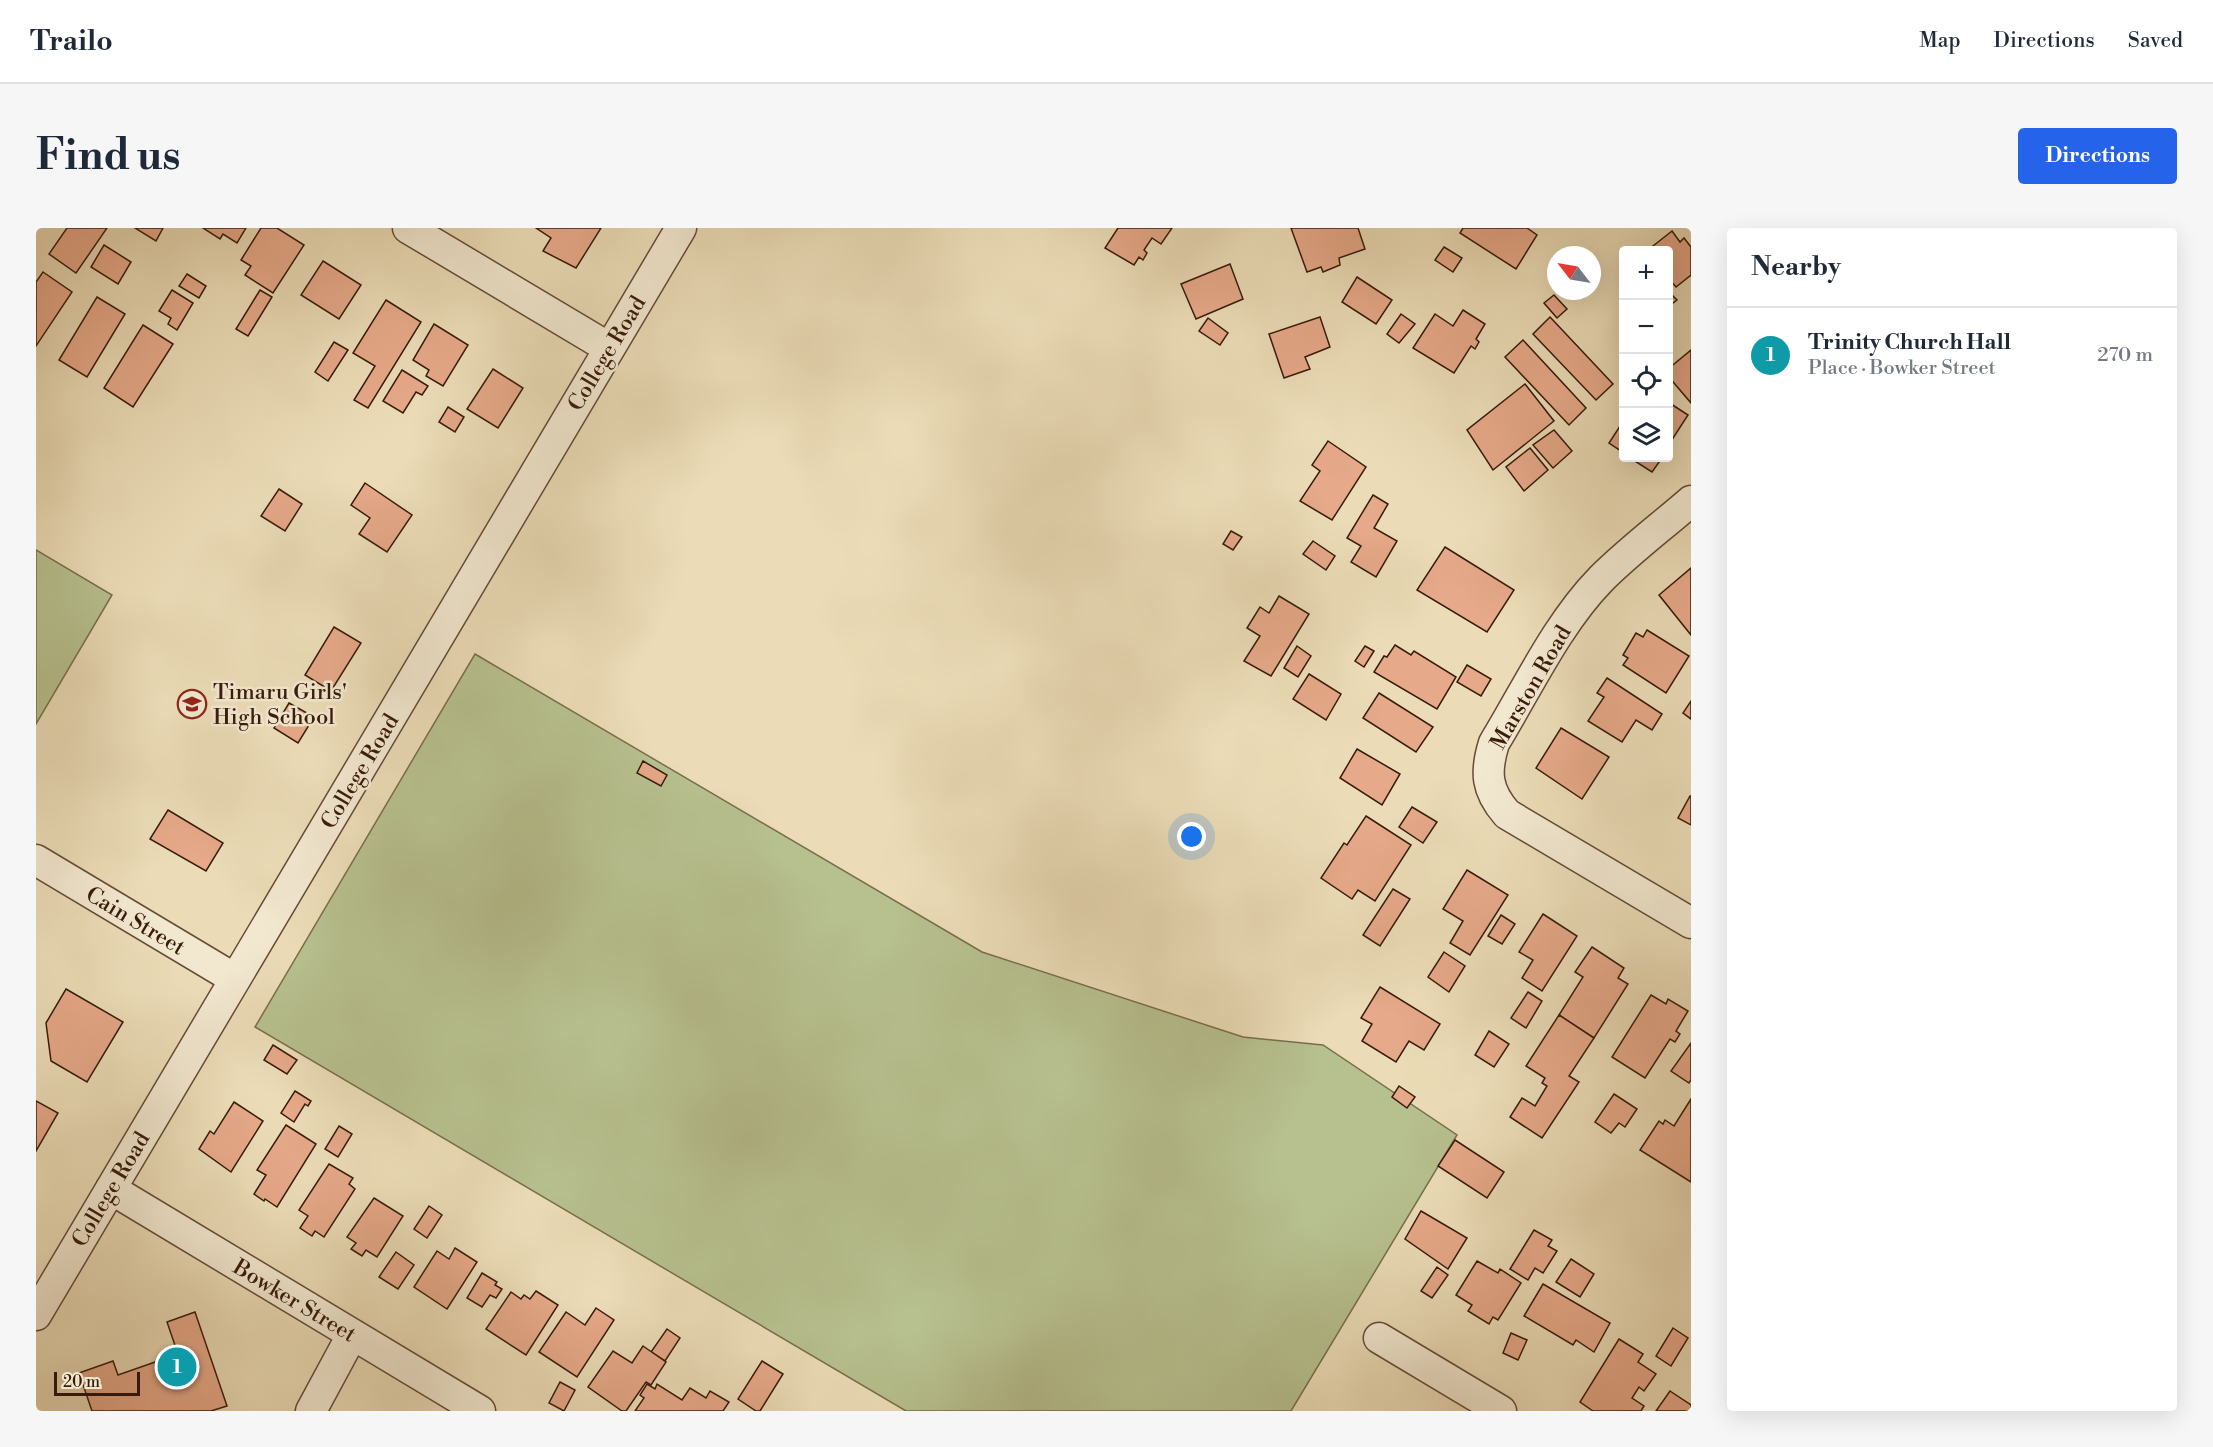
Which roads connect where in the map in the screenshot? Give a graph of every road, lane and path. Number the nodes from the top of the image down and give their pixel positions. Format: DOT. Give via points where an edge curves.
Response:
graph roads {
  1 [pos="408,228"];
  2 [pos="681,228"];
  3 [pos="609,348"];
  4 [pos="1691,501"];
  5 [pos="36,860"];
  6 [pos="1691,922"];
  7 [pos="236,979"];
  8 [pos="111,1189"];
  9 [pos="36,1315"];
  10 [pos="352,1335"];
  11 [pos="1379,1338"];
  12 [pos="311,1411"];
  13 [pos="480,1411"];
  14 [pos="1501,1411"];
  1 -- 3 [label="street"];
  2 -- 3 [label="street, College Road"];
  3 -- 7 [label="street, College Road"];
  4 -- 6 [label="street, Marston Road" via="1608,573 1583,600 1500,733 1488,761 1491,791 1507,814"];
  5 -- 7 [label="street, Cain Street"];
  7 -- 8 [label="street, College Road"];
  8 -- 9 [label="street, College Road"];
  8 -- 10 [label="street, Bowker Street"];
  10 -- 12 [label="street"];
  10 -- 13 [label="street, Bowker Street"];
  11 -- 14 [label="street"];
}
